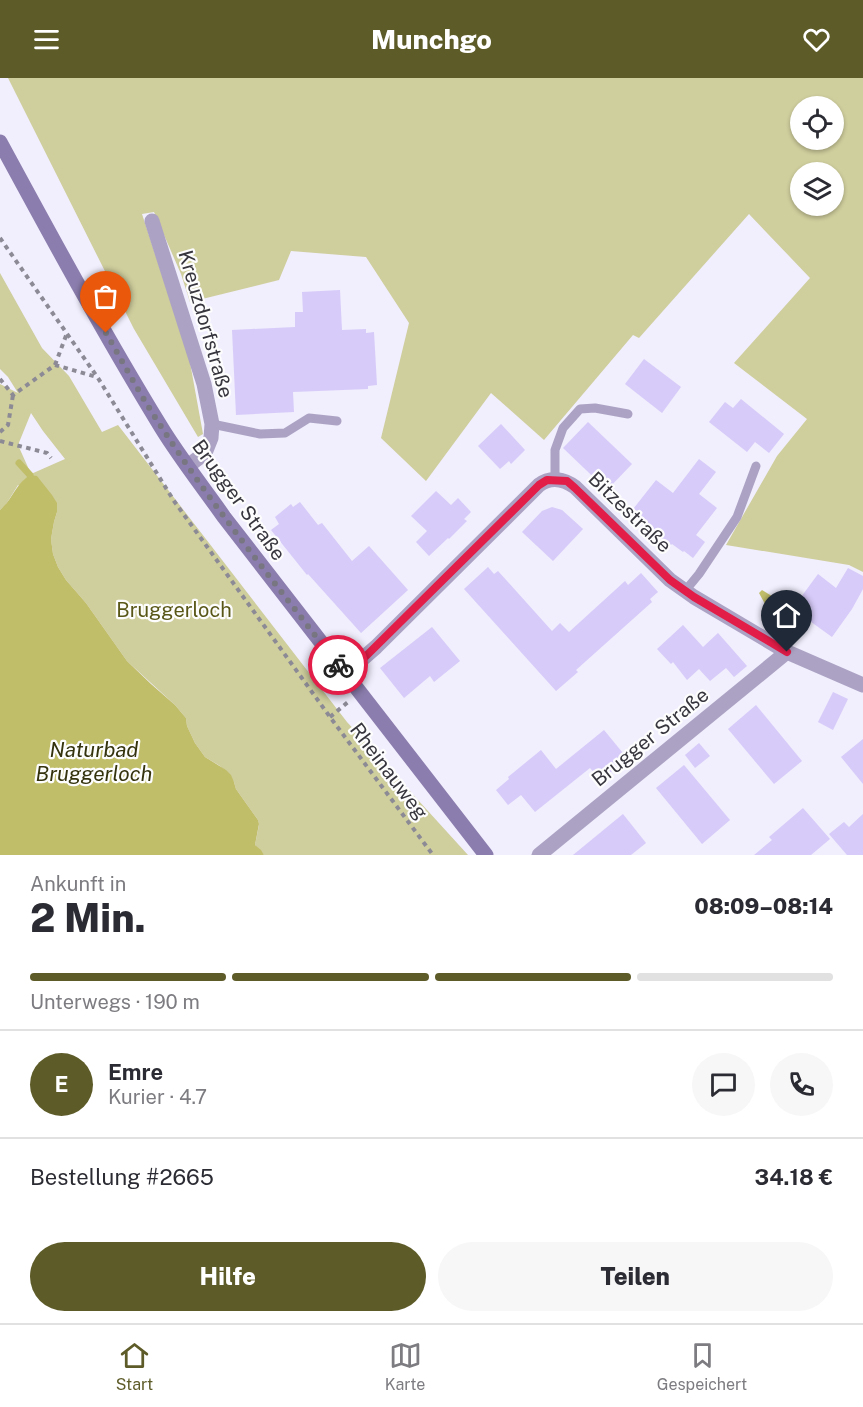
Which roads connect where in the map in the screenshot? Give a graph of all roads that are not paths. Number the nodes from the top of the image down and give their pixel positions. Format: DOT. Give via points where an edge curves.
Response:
graph roads {
  1 [pos="0,142"];
  2 [pos="152,221"];
  3 [pos="628,414"];
  4 [pos="337,421"];
  5 [pos="212,424"];
  6 [pos="188,466"];
  7 [pos="756,466"];
  8 [pos="555,479"];
  9 [pos="685,591"];
  10 [pos="787,652"];
  11 [pos="345,674"];
  12 [pos="863,685"];
  13 [pos="486,855"];
  14 [pos="539,855"];
  1 -- 6 [label="main road, Brugger Straße" via="106,333"];
  2 -- 5 [label="street, Kreuzdorfstraße" via="204,384"];
  3 -- 8 [label="lane" via="580,409 563,428 555,450"];
  4 -- 5 [label="lane" via="309,418 285,433 260,434"];
  5 -- 6 [label="street, Kreuzdorfstraße" via="206,453"];
  6 -- 11 [label="main road, Brugger Straße"];
  7 -- 9 [label="lane" via="737,517"];
  8 -- 9 [label="street, Bitzestraße" via="567,481"];
  8 -- 11 [label="street, Bitzestraße" via="539,485"];
  9 -- 10 [label="street, Bitzestraße"];
  10 -- 12 [label="street, Bitzestraße"];
  10 -- 14 [label="street, Brugger Straße"];
  11 -- 13 [label="main road, Brugger Straße"];
}
